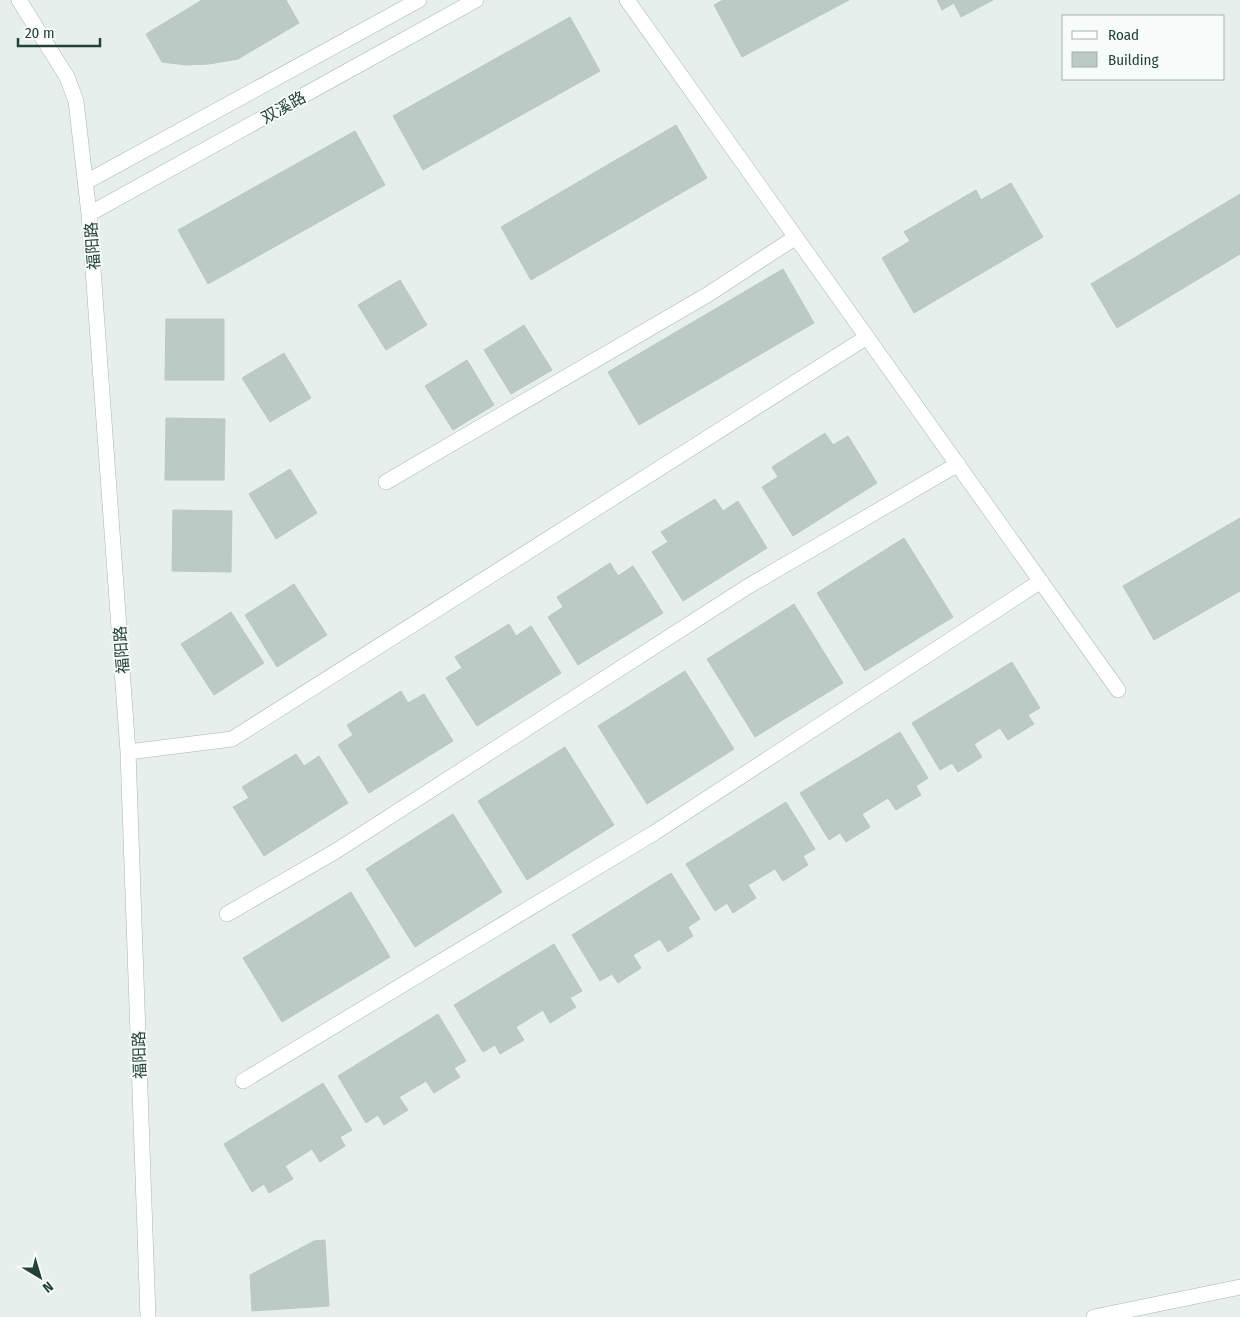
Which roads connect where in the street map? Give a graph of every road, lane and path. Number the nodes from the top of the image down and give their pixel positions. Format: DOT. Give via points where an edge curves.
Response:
graph roads {
  1 [pos="20,0"];
  2 [pos="419,0"];
  3 [pos="476,0"];
  4 [pos="627,0"];
  5 [pos="86,182"];
  6 [pos="89,214"];
  7 [pos="796,237"];
  8 [pos="867,337"];
  9 [pos="958,464"];
  10 [pos="386,482"];
  11 [pos="1041,581"];
  12 [pos="1118,690"];
  13 [pos="128,752"];
  14 [pos="227,914"];
  15 [pos="243,1081"];
  16 [pos="1240,1287"];
  17 [pos="148,1317"];
  18 [pos="1094,1317"];
  1 -- 5 [label="street, 福阳路" via="67,77 76,101"];
  2 -- 5 [label="street, 双溪路"];
  3 -- 6 [label="street, 双溪路"];
  4 -- 7 [label="street"];
  5 -- 6 [label="street, 福阳路"];
  6 -- 13 [label="street, 福阳路"];
  7 -- 8 [label="street"];
  7 -- 10 [label="street" via="707,295"];
  8 -- 9 [label="street"];
  8 -- 13 [label="street" via="232,739"];
  9 -- 11 [label="street"];
  9 -- 14 [label="street" via="746,587 336,851"];
  11 -- 12 [label="street"];
  11 -- 15 [label="street" via="654,833"];
  13 -- 17 [label="street, 福阳路"];
  16 -- 18 [label="street"];
}
